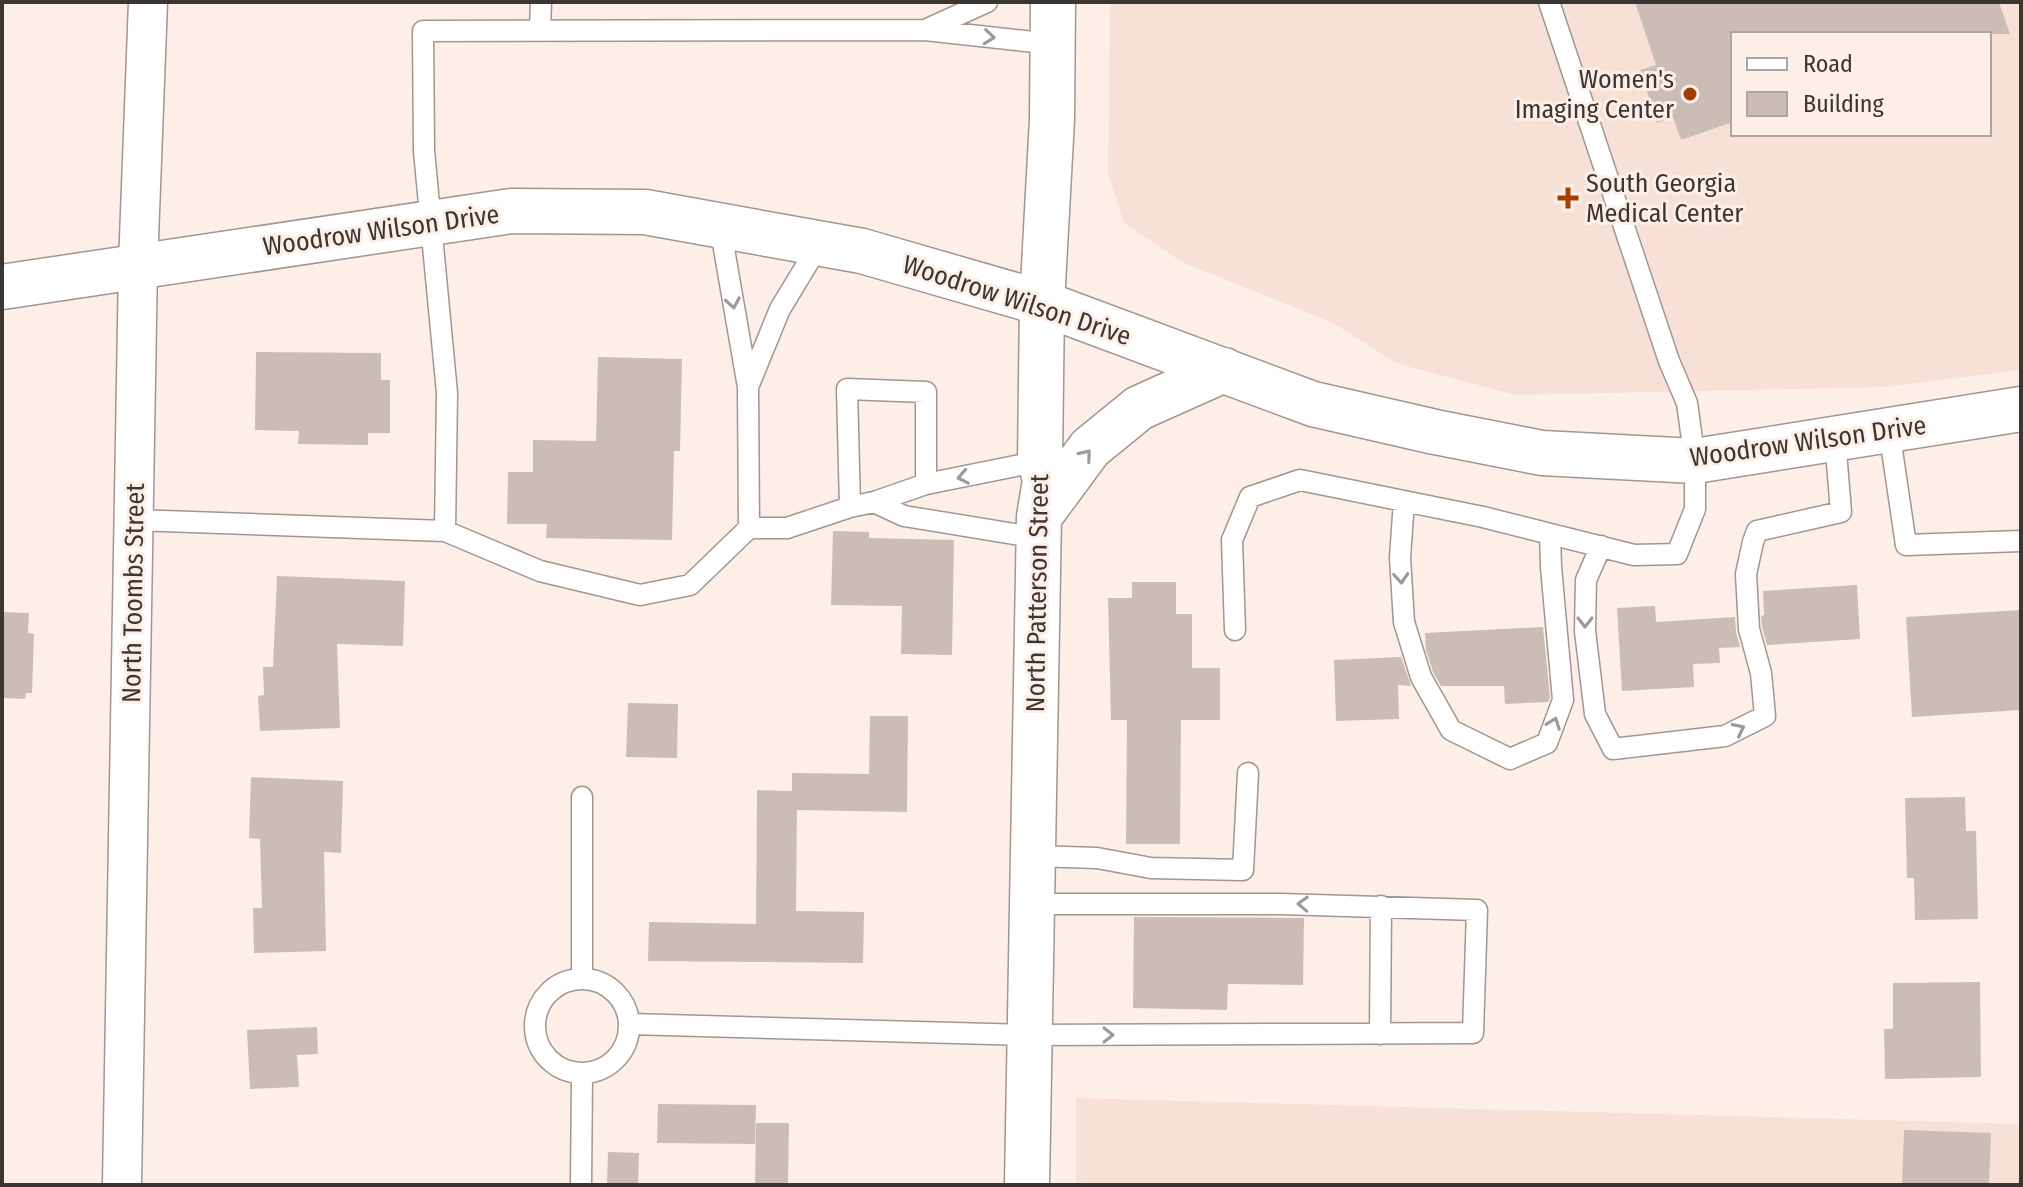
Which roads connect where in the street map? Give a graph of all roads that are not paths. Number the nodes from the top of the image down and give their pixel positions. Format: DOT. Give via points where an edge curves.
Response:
graph roads {
  1 [pos="148,2"];
  2 [pos="541,2"];
  3 [pos="987,2"];
  4 [pos="1549,2"];
  5 [pos="1053,23"];
  6 [pos="540,30"];
  7 [pos="925,30"];
  8 [pos="430,223"];
  9 [pos="720,226"];
  10 [pos="820,243"];
  11 [pos="138,265"];
  12 [pos="2,287"];
  13 [pos="1042,303"];
  14 [pos="1224,370"];
  15 [pos="748,387"];
  16 [pos="2021,409"];
  17 [pos="1889,430"];
  18 [pos="1835,439"];
  19 [pos="1040,461"];
  20 [pos="1695,461"];
  21 [pos="926,484"];
  22 [pos="1404,501"];
  23 [pos="874,502"];
  24 [pos="850,507"];
  25 [pos="134,520"];
  26 [pos="1038,527"];
  27 [pos="749,528"];
  28 [pos="445,531"];
  29 [pos="1550,534"];
  30 [pos="2021,541"];
  31 [pos="1601,546"];
  32 [pos="1235,630"];
  33 [pos="1248,773"];
  34 [pos="582,797"];
  35 [pos="1033,856"];
  36 [pos="1032,904"];
  37 [pos="1381,906"];
  38 [pos="582,979"];
  39 [pos="630,1024"];
  40 [pos="1380,1034"];
  41 [pos="1030,1035"];
  42 [pos="582,1074"];
  43 [pos="122,1185"];
  44 [pos="581,1185"];
  45 [pos="1027,1185"];
  1 -- 11 [label="street, North Toombs Street"];
  2 -- 6 [label="lane"];
  3 -- 7 [label="lane"];
  4 -- 20 [label="lane" via="1687,403"];
  7 -- 5 [label="lane, one-way"];
  5 -- 13 [label="main road, North Patterson Street"];
  6 -- 7 [label="lane"];
  6 -- 8 [label="lane" via="423,31"];
  8 -- 9 [label="main road, Woodrow Wilson Drive" via="511,211 645,212"];
  8 -- 11 [label="main road, Woodrow Wilson Drive"];
  8 -- 28 [label="lane" via="447,393"];
  9 -- 10 [label="main road, Woodrow Wilson Drive"];
  9 -- 15 [label="lane, one-way"];
  10 -- 13 [label="main road, Woodrow Wilson Drive"];
  10 -- 15 [label="lane" via="780,309"];
  11 -- 12 [label="main road, Woodrow Wilson Drive"];
  11 -- 25 [label="street, North Toombs Street"];
  13 -- 14 [label="main road, Woodrow Wilson Drive"];
  13 -- 19 [label="main road, North Patterson Street"];
  14 -- 20 [label="main road, Woodrow Wilson Drive" via="1313,404 1542,453"];
  26 -- 14 [label="main road, one-way" via="1090,448 1139,408"];
  15 -- 27 [label="lane"];
  16 -- 17 [label="main road, Woodrow Wilson Drive"];
  17 -- 18 [label="main road, Woodrow Wilson Drive"];
  17 -- 30 [label="lane" via="1906,545"];
  18 -- 20 [label="main road, Woodrow Wilson Drive"];
  31 -- 18 [label="lane, one-way" via="1586,580 1585,631 1595,714 1613,749 1725,736 1765,716 1749,629 1746,574 1757,531 1841,512"];
  19 -- 21 [label="lane, one-way"];
  19 -- 26 [label="main road, North Patterson Street" via="1045,480"];
  20 -- 31 [label="lane" via="1695,509 1677,554 1634,555"];
  21 -- 23 [label="lane"];
  21 -- 24 [label="lane" via="926,392 847,389"];
  22 -- 29 [label="lane"];
  22 -- 29 [label="lane, one-way" via="1404,622 1421,677 1451,730 1510,759 1547,743 1563,700"];
  22 -- 32 [label="lane" via="1300,480 1250,497 1232,540"];
  23 -- 24 [label="lane"];
  23 -- 26 [label="lane" via="904,516"];
  24 -- 27 [label="lane" via="787,528"];
  25 -- 28 [label="lane"];
  25 -- 43 [label="street, North Toombs Street"];
  26 -- 35 [label="main road, North Patterson Street"];
  27 -- 28 [label="lane" via="690,585 640,595 540,571"];
  29 -- 31 [label="lane"];
  33 -- 35 [label="lane" via="1243,870 1151,868 1097,858"];
  34 -- 38 [label="lane"];
  35 -- 36 [label="main road, North Patterson Street"];
  37 -- 36 [label="lane, one-way"];
  36 -- 41 [label="main road, North Patterson Street"];
  37 -- 40 [label="lane"];
  37 -- 40 [label="lane" via="1477,910 1473,1033"];
  38 -- 39 [label="lane" via="615,992"];
  38 -- 42 [label="lane" via="548,993 534,1026 548,1060"];
  39 -- 41 [label="lane"];
  39 -- 42 [label="lane" via="617,1059"];
  41 -- 40 [label="lane, one-way"];
  41 -- 45 [label="main road, North Patterson Street"];
  42 -- 44 [label="lane"];
}
